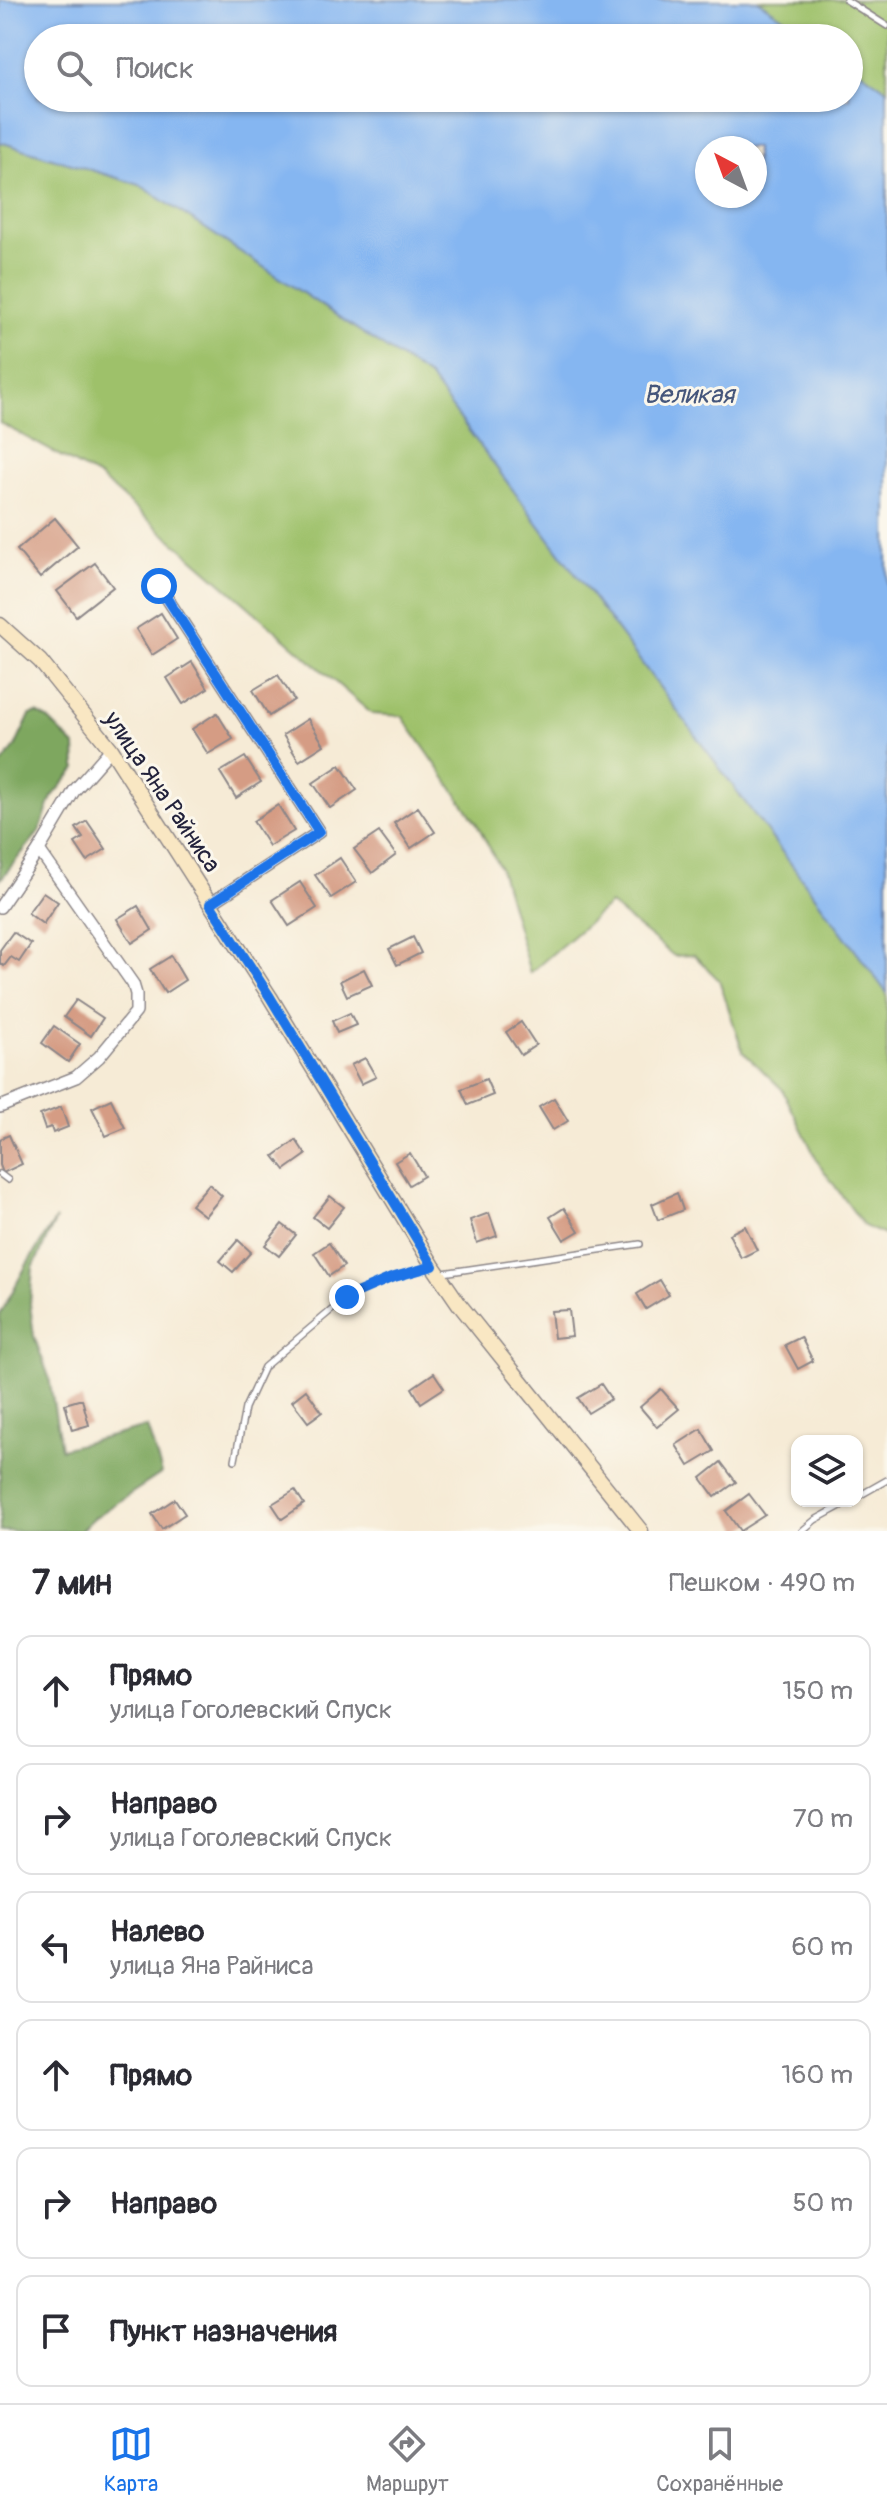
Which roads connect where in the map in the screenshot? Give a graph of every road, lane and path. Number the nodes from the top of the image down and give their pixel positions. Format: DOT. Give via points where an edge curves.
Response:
graph roads {
  1 [pos="846,0"];
  2 [pos="887,26"];
  3 [pos="159,586"];
  4 [pos="0,625"];
  5 [pos="111,749"];
  6 [pos="39,850"];
  7 [pos="210,904"];
  8 [pos="0,907"];
  9 [pos="0,1107"];
  10 [pos="0,1174"];
  11 [pos="8,1180"];
  12 [pos="640,1244"];
  13 [pos="436,1270"];
  14 [pos="235,1460"];
  15 [pos="887,1480"];
  16 [pos="863,1494"];
  17 [pos="839,1507"];
  18 [pos="641,1531"];
  19 [pos="802,1531"];
  1 -- 2 [label="lane"];
  3 -- 7 [label="street" via="319,832"];
  4 -- 5 [label="street, улица Яна Райниса" via="40,661"];
  5 -- 6 [label="street" via="74,791"];
  5 -- 7 [label="street, улица Яна Райниса"];
  6 -- 8 [label="street"];
  6 -- 9 [label="street" via="133,984 136,1012 76,1077"];
  7 -- 13 [label="street, улица Яна Райниса"];
  10 -- 11 [label="lane"];
  12 -- 13 [label="lane"];
  13 -- 14 [label="lane" via="391,1278 347,1297 264,1367 245,1408"];
  13 -- 18 [label="street, улица Яна Райниса"];
  15 -- 16 [label="lane"];
  17 -- 19 [label="lane"];
}
